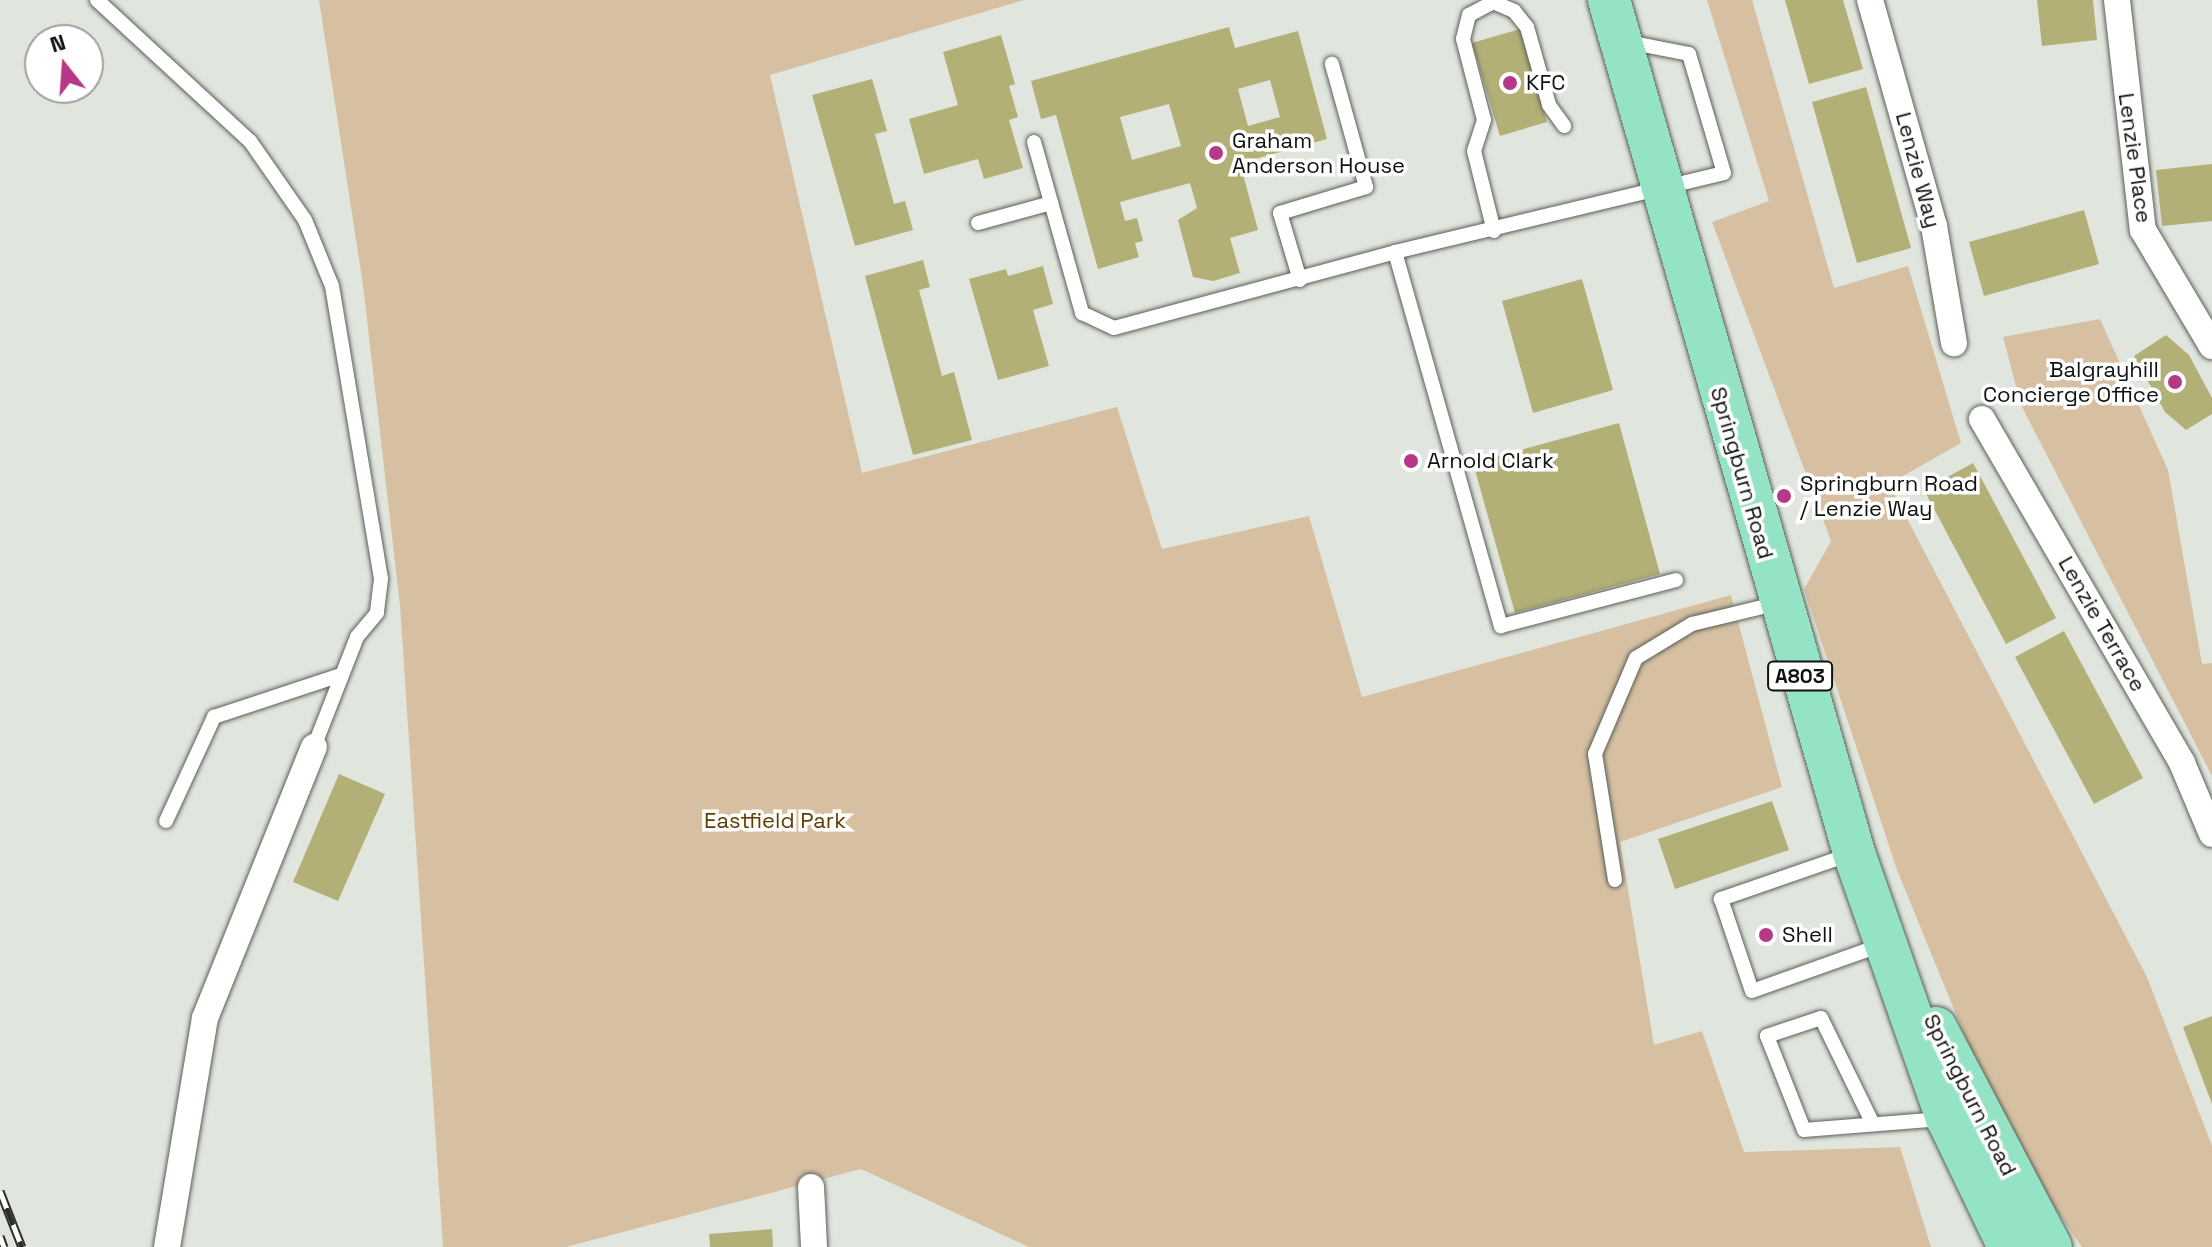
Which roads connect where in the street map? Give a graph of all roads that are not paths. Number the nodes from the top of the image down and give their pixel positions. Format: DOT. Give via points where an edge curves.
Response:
graph roads {
  1 [pos="97,0"];
  2 [pos="1609,0"];
  3 [pos="1870,0"];
  4 [pos="2117,0"];
  5 [pos="1619,40"];
  6 [pos="1332,64"];
  7 [pos="1564,126"];
  8 [pos="1034,142"];
  9 [pos="1658,185"];
  10 [pos="1051,203"];
  11 [pos="978,223"];
  12 [pos="1494,231"];
  13 [pos="1395,252"];
  14 [pos="1300,280"];
  15 [pos="1954,343"];
  16 [pos="2212,346"];
  17 [pos="1982,419"];
  18 [pos="1676,580"];
  19 [pos="1780,603"];
  20 [pos="341,675"];
  21 [pos="314,747"];
  22 [pos="166,821"];
  23 [pos="2212,834"];
  24 [pos="1854,853"];
  25 [pos="1615,880"];
  26 [pos="1889,943"];
  27 [pos="1947,1118"];
  28 [pos="1873,1124"];
  29 [pos="811,1187"];
  30 [pos="167,1247"];
  31 [pos="814,1247"];
  32 [pos="2009,1247"];
  33 [pos="2051,1247"];
  1 -- 20 [label="lane" via="250,141 305,220 332,286 381,579 377,613 357,637"];
  2 -- 5 [label="main road, Springburn Road / A803"];
  3 -- 15 [label="street, Lenzie Way" via="1934,226"];
  4 -- 16 [label="street, Lenzie Place" via="2143,230"];
  5 -- 9 [label="main road, Springburn Road / A803"];
  5 -- 9 [label="lane" via="1689,54 1724,173"];
  6 -- 14 [label="lane" via="1366,187 1280,213"];
  7 -- 12 [label="lane" via="1549,105 1527,27 1514,11 1493,2 1469,15 1463,39 1484,120 1474,151"];
  8 -- 10 [label="lane"];
  9 -- 12 [label="lane"];
  9 -- 19 [label="main road, Springburn Road / A803"];
  10 -- 11 [label="lane"];
  10 -- 14 [label="lane" via="1082,313 1098,324 1114,328"];
  12 -- 13 [label="lane"];
  13 -- 14 [label="lane"];
  13 -- 18 [label="lane" via="1501,626"];
  17 -- 23 [label="street, Lenzie Terrace" via="2182,763"];
  19 -- 24 [label="main road, Springburn Road / A803"];
  19 -- 25 [label="lane" via="1692,624 1636,658 1595,754"];
  20 -- 21 [label="lane"];
  20 -- 22 [label="lane" via="214,717"];
  21 -- 30 [label="street" via="205,1018"];
  24 -- 26 [label="main road, Springburn Road / A803"];
  24 -- 26 [label="lane" via="1721,899 1752,991"];
  26 -- 27 [label="main road, Springburn Road / A803"];
  26 -- 33 [label="main road, Springburn Road / A803"];
  27 -- 28 [label="lane"];
  27 -- 32 [label="main road, Springburn Road / A803"];
  28 -- 28 [label="lane" via="1804,1130 1767,1036 1821,1018"];
  29 -- 31 [label="street"];
}
